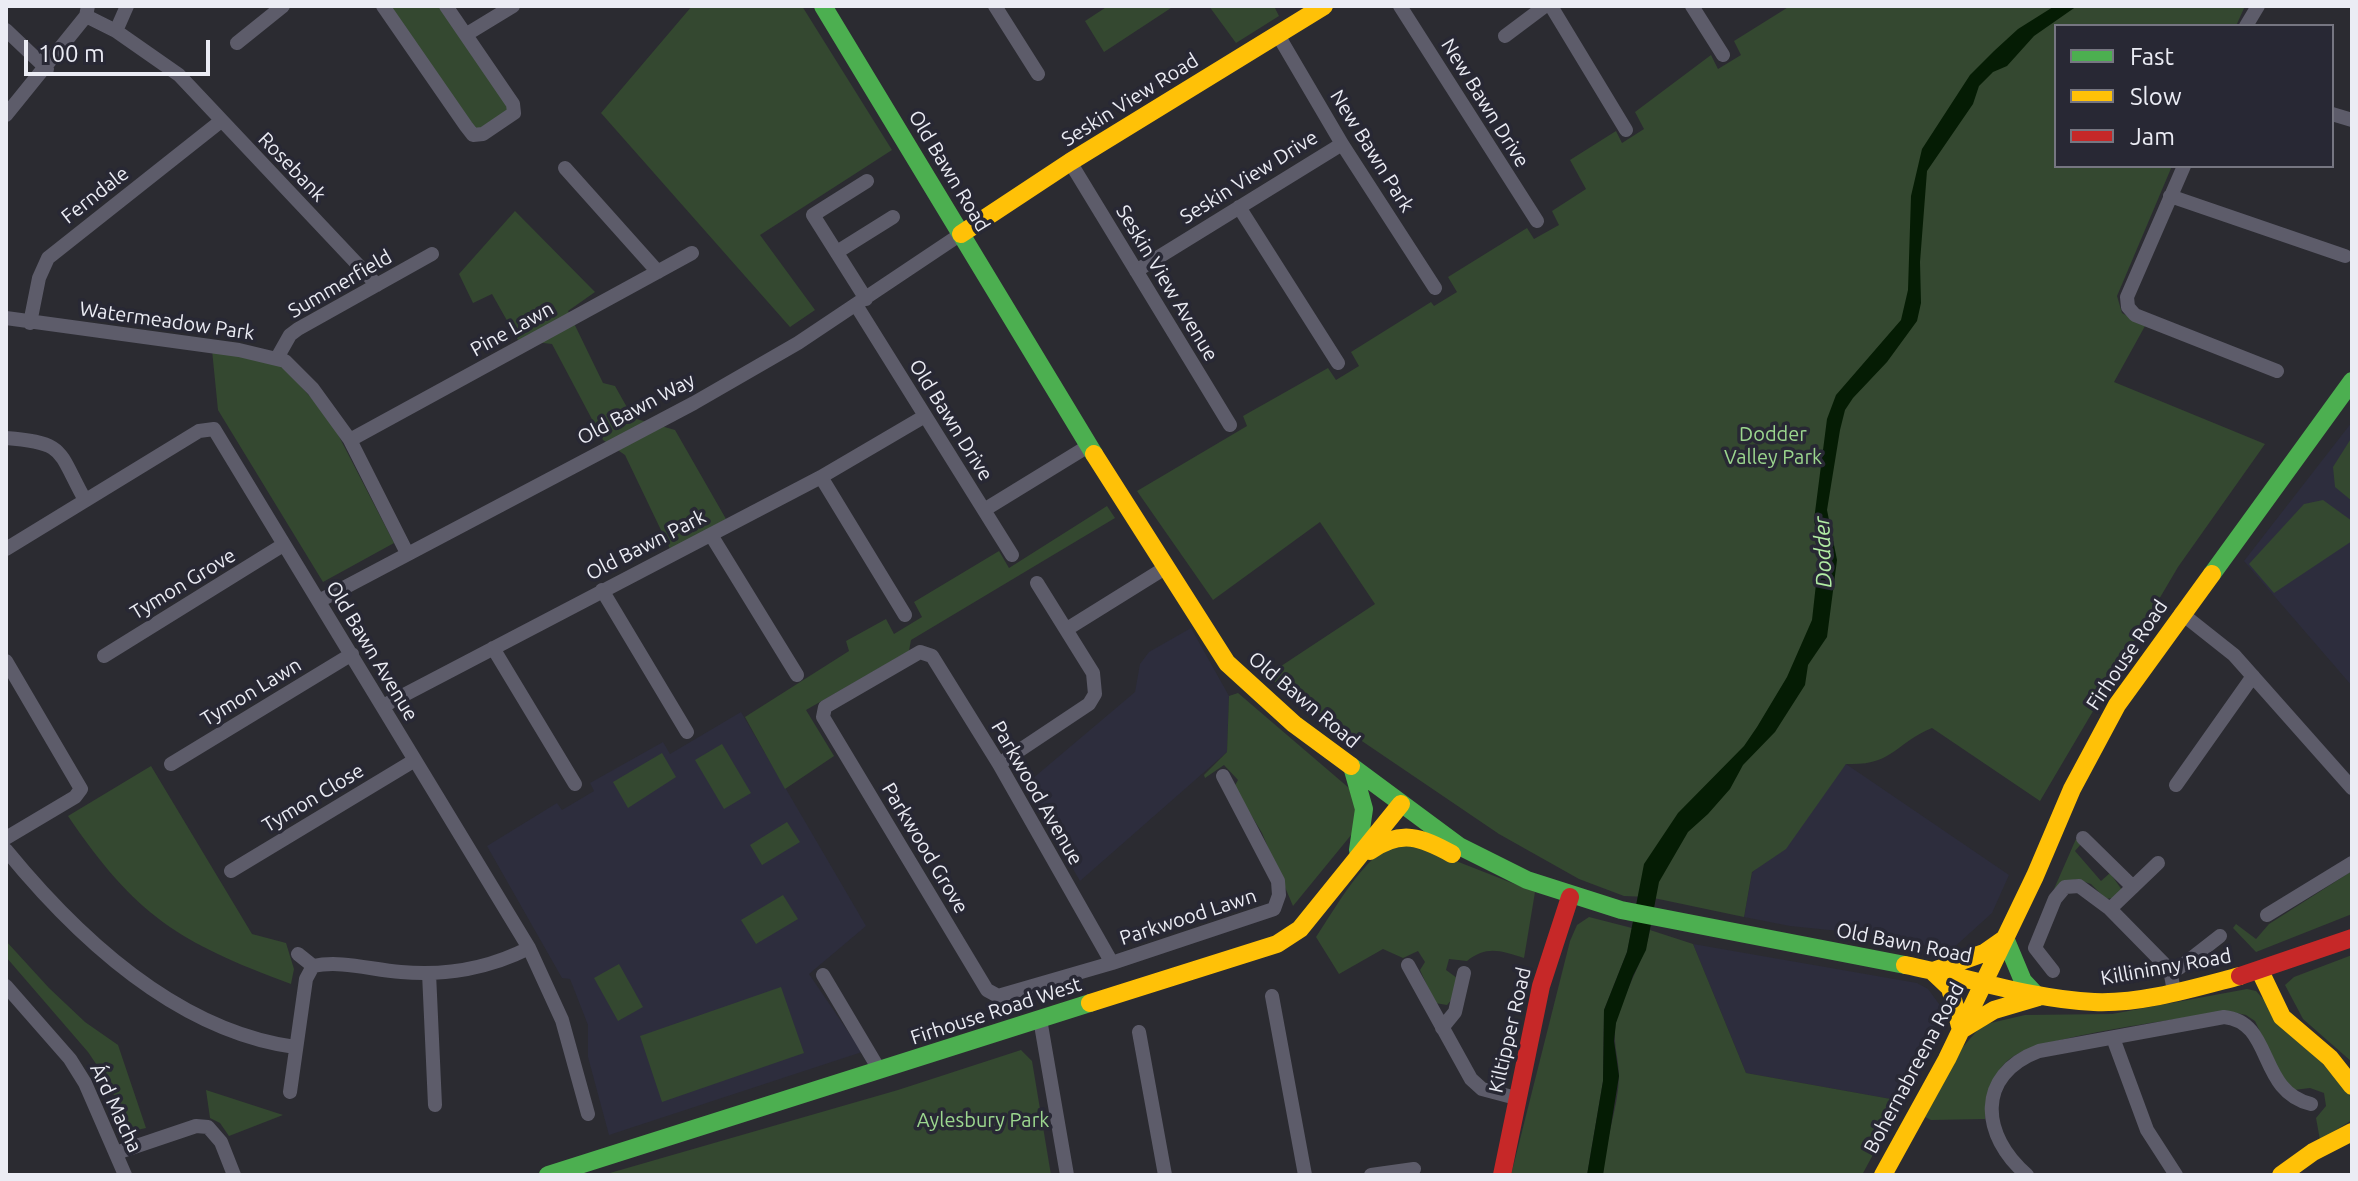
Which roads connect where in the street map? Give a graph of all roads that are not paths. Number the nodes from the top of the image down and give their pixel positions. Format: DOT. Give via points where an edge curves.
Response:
graph roads {
  1 [pos="127,6"];
  2 [pos="283,6"];
  3 [pos="383,6"];
  4 [pos="446,6"];
  5 [pos="513,6"];
  6 [pos="823,6"];
  7 [pos="995,6"];
  8 [pos="1324,6"];
  9 [pos="1400,6"];
  10 [pos="1548,6"];
  11 [pos="1692,6"];
  12 [pos="2258,6"];
  13 [pos="87,11"];
  14 [pos="2247,24"];
  15 [pos="6,30"];
  16 [pos="116,31"];
  17 [pos="467,34"];
  18 [pos="1278,35"];
  19 [pos="1505,36"];
  20 [pos="237,43"];
  21 [pos="1723,55"];
  22 [pos="47,69"];
  23 [pos="1038,74"];
  24 [pos="6,115"];
  25 [pos="221,121"];
  26 [pos="1626,130"];
  27 [pos="1342,144"];
  28 [pos="1070,162"];
  29 [pos="565,168"];
  30 [pos="2183,168"];
  31 [pos="867,181"];
  32 [pos="2170,196"];
  33 [pos="1239,207"];
  34 [pos="893,217"];
  35 [pos="1537,221"];
  36 [pos="961,234"];
  37 [pos="837,252"];
  38 [pos="692,253"];
  39 [pos="432,254"];
  40 [pos="2345,256"];
  41 [pos="1136,271"];
  42 [pos="658,272"];
  43 [pos="377,285"];
  44 [pos="1435,288"];
  45 [pos="861,302"];
  46 [pos="6,318"];
  47 [pos="30,323"];
  48 [pos="277,358"];
  49 [pos="1338,363"];
  50 [pos="2277,371"];
  51 [pos="2352,381"];
  52 [pos="925,416"];
  53 [pos="1230,425"];
  54 [pos="6,438"];
  55 [pos="350,440"];
  56 [pos="1090,445"];
  57 [pos="821,477"];
  58 [pos="85,500"];
  59 [pos="984,510"];
  60 [pos="711,535"];
  61 [pos="283,545"];
  62 [pos="6,549"];
  63 [pos="407,553"];
  64 [pos="1012,555"];
  65 [pos="1165,568"];
  66 [pos="1037,583"];
  67 [pos="602,590"];
  68 [pos="319,601"];
  69 [pos="2181,613"];
  70 [pos="905,615"];
  71 [pos="1067,629"];
  72 [pos="493,648"];
  73 [pos="920,652"];
  74 [pos="352,654"];
  75 [pos="104,656"];
  76 [pos="6,661"];
  77 [pos="797,675"];
  78 [pos="2253,676"];
  79 [pos="19,685"];
  80 [pos="6,694"];
  81 [pos="383,706"];
  82 [pos="687,732"];
  83 [pos="415,760"];
  84 [pos="171,764"];
  85 [pos="999,764"];
  86 [pos="1353,770"];
  87 [pos="1223,776"];
  88 [pos="575,784"];
  89 [pos="2176,785"];
  90 [pos="2352,788"];
  91 [pos="1401,804"];
  92 [pos="6,838"];
  93 [pos="2083,838"];
  94 [pos="6,850"];
  95 [pos="2158,863"];
  96 [pos="2352,863"];
  97 [pos="1352,865"];
  98 [pos="231,871"];
  99 [pos="1527,880"];
  100 [pos="2133,887"];
  101 [pos="1570,897"];
  102 [pos="2110,909"];
  103 [pos="2267,915"];
  104 [pos="2220,936"];
  105 [pos="2005,938"];
  106 [pos="2352,938"];
  107 [pos="529,948"];
  108 [pos="298,954"];
  109 [pos="1112,963"];
  110 [pos="1408,965"];
  111 [pos="313,966"];
  112 [pos="2170,970"];
  113 [pos="1932,971"];
  114 [pos="2053,971"];
  115 [pos="2260,971"];
  116 [pos="429,973"];
  117 [pos="1464,973"];
  118 [pos="823,975"];
  119 [pos="1985,981"];
  120 [pos="6,986"];
  121 [pos="2174,991"];
  122 [pos="1272,996"];
  123 [pos="2038,997"];
  124 [pos="1040,1019"];
  125 [pos="1442,1028"];
  126 [pos="1961,1030"];
  127 [pos="1139,1032"];
  128 [pos="2113,1038"];
  129 [pos="295,1047"];
  130 [pos="880,1071"];
  131 [pos="2352,1086"];
  132 [pos="290,1092"];
  133 [pos="1516,1098"];
  134 [pos="2311,1104"];
  135 [pos="435,1105"];
  136 [pos="588,1114"];
  137 [pos="2352,1132"];
  138 [pos="116,1153"];
  139 [pos="1414,1169"];
  140 [pos="125,1175"];
  141 [pos="234,1175"];
  142 [pos="548,1175"];
  143 [pos="1067,1175"];
  144 [pos="1165,1175"];
  145 [pos="1305,1175"];
  146 [pos="1371,1175"];
  147 [pos="1502,1175"];
  148 [pos="1883,1175"];
  149 [pos="2027,1175"];
  150 [pos="2176,1175"];
  151 [pos="2281,1175"];
  1 -- 16 [label="street"];
  2 -- 20 [label="street"];
  3 -- 17 [label="street" via="473,135 483,134 514,113 513,104"];
  4 -- 17 [label="street"];
  5 -- 17 [label="street"];
  6 -- 36 [label="main road, Old Bawn Road"];
  7 -- 23 [label="street"];
  8 -- 18 [label="main road, Seskin View Road"];
  9 -- 35 [label="street, New Bawn Drive"];
  10 -- 19 [label="street"];
  10 -- 26 [label="street"];
  11 -- 21 [label="street"];
  12 -- 14 [label="street"];
  13 -- 16 [label="street, Rosebank"];
  13 -- 22 [label="street"];
  15 -- 22 [label="street"];
  16 -- 25 [label="street, Rosebank" via="179,75"];
  18 -- 27 [label="street, New Bawn Park"];
  18 -- 28 [label="main road, Seskin View Road"];
  22 -- 24 [label="street"];
  25 -- 43 [label="street, Rosebank"];
  25 -- 47 [label="street, Ferndale" via="48,258"];
  27 -- 33 [label="street, Seskin View Drive"];
  27 -- 44 [label="street, New Bawn Park"];
  28 -- 36 [label="main road, Seskin View Road"];
  28 -- 41 [label="street, Seskin View Avenue"];
  29 -- 42 [label="street"];
  30 -- 32 [label="street"];
  31 -- 37 [label="street, Old Bawn Drive" via="813,215"];
  32 -- 40 [label="street"];
  32 -- 50 [label="street" via="2127,297 2128,307 2135,315"];
  33 -- 41 [label="street, Seskin View Drive"];
  33 -- 49 [label="street"];
  34 -- 37 [label="street"];
  36 -- 45 [label="street, Old Bawn Way"];
  36 -- 56 [label="main road, Old Bawn Road"];
  37 -- 45 [label="street, Old Bawn Drive"];
  38 -- 42 [label="street, Pine Lawn"];
  39 -- 43 [label="street, Summerfield"];
  41 -- 53 [label="street, Seskin View Avenue"];
  42 -- 55 [label="street, Pine Lawn"];
  43 -- 48 [label="street, Summerfield" via="298,329"];
  45 -- 52 [label="street, Old Bawn Drive"];
  45 -- 63 [label="street, Old Bawn Way" via="694,403"];
  46 -- 47 [label="street, Watermeadow Park"];
  47 -- 48 [label="street, Watermeadow Park"];
  48 -- 55 [label="street, Watermeadow Park" via="313,389"];
  51 -- 69 [label="main road, Firhouse Road"];
  52 -- 57 [label="street, Old Bawn Park"];
  52 -- 59 [label="street, Old Bawn Drive"];
  54 -- 58 [label="street" via="41,441 57,449"];
  55 -- 63 [label="street, Watermeadow Park"];
  56 -- 59 [label="street"];
  56 -- 65 [label="main road, Old Bawn Road"];
  57 -- 60 [label="street, Old Bawn Park"];
  57 -- 70 [label="street"];
  58 -- 61 [label="street, Old Bawn Avenue" via="199,431 214,429"];
  58 -- 62 [label="street, Old Bawn Avenue"];
  59 -- 64 [label="street, Old Bawn Drive"];
  60 -- 67 [label="street, Old Bawn Park"];
  60 -- 77 [label="street"];
  61 -- 68 [label="street, Old Bawn Avenue"];
  61 -- 75 [label="street, Tymon Grove"];
  63 -- 68 [label="street, Old Bawn Way"];
  65 -- 71 [label="street"];
  65 -- 86 [label="main road, Old Bawn Road" via="1238,675"];
  66 -- 71 [label="street"];
  67 -- 72 [label="street, Old Bawn Park"];
  67 -- 82 [label="street"];
  68 -- 74 [label="street, Old Bawn Avenue"];
  69 -- 78 [label="street"];
  69 -- 105 [label="main road, Firhouse Road" via="2088,756"];
  71 -- 85 [label="street" via="1093,673 1095,694 1089,704"];
  72 -- 81 [label="street, Old Bawn Park"];
  72 -- 88 [label="street"];
  73 -- 85 [label="street, Parkwood Avenue" via="932,656"];
  73 -- 109 [label="street, Parkwood Grove" via="825,707 823,717 987,990 998,996"];
  74 -- 81 [label="street, Old Bawn Avenue"];
  74 -- 84 [label="street, Tymon Lawn"];
  76 -- 79 [label="street"];
  78 -- 89 [label="street"];
  78 -- 90 [label="street"];
  79 -- 80 [label="street"];
  79 -- 92 [label="street" via="81,789"];
  81 -- 83 [label="street, Old Bawn Avenue"];
  83 -- 98 [label="street, Tymon Close"];
  83 -- 107 [label="street, Old Bawn Avenue"];
  85 -- 109 [label="street, Parkwood Avenue"];
  86 -- 91 [label="main road, Old Bawn Road"];
  86 -- 97 [label="main road" via="1365,805 1365,829"];
  87 -- 109 [label="street, Parkwood Lawn" via="1278,881 1274,909"];
  91 -- 97 [label="main road, Firhouse Road West"];
  91 -- 99 [label="main road, Old Bawn Road" via="1459,846"];
  93 -- 100 [label="street"];
  94 -- 129 [label="street" via="41,892 140,980 199,1016"];
  95 -- 100 [label="street"];
  96 -- 103 [label="street"];
  97 -- 99 [label="main road" via="1385,839 1409,834 1489,873"];
  97 -- 124 [label="main road, Firhouse Road West" via="1300,929 1277,944"];
  99 -- 101 [label="main road, Old Bawn Road"];
  100 -- 102 [label="street"];
  101 -- 113 [label="main road, Old Bawn Road"];
  101 -- 133 [label="main road, Kiltipper Road" via="1541,986"];
  102 -- 112 [label="street"];
  102 -- 114 [label="street" via="2090,891 2065,887 2035,948"];
  104 -- 112 [label="street"];
  105 -- 113 [label="main road" via="1984,953"];
  105 -- 119 [label="main road, Firhouse Road"];
  105 -- 123 [label="main road" via="2023,981"];
  106 -- 115 [label="main road, Killininny Road"];
  107 -- 116 [label="street" via="495,963"];
  107 -- 136 [label="street, Old Bawn Avenue" via="562,1020"];
  108 -- 111 [label="street"];
  110 -- 125 [label="street"];
  111 -- 116 [label="street"];
  111 -- 129 [label="street" via="306,979"];
  112 -- 121 [label="street"];
  113 -- 119 [label="main road, Old Bawn Road"];
  113 -- 126 [label="main road" via="1950,988"];
  115 -- 121 [label="main road, Killininny Road"];
  115 -- 131 [label="main road" via="2282,1017 2330,1058"];
  116 -- 135 [label="street"];
  117 -- 125 [label="street" via="1455,1012"];
  118 -- 130 [label="street"];
  119 -- 123 [label="main road, Killininny Road"];
  119 -- 126 [label="main road, Bohernabreena Road"];
  120 -- 138 [label="street, Árd Macha" via="70,1059"];
  121 -- 123 [label="main road, Killininny Road" via="2098,1002"];
  122 -- 145 [label="street"];
  123 -- 126 [label="main road" via="1994,1010"];
  124 -- 130 [label="main road, Firhouse Road West"];
  124 -- 143 [label="street"];
  125 -- 133 [label="street" via="1471,1079 1482,1089"];
  126 -- 148 [label="main road, Bohernabreena Road"];
  127 -- 144 [label="street"];
  128 -- 134 [label="street" via="2238,1018 2250,1025 2281,1085"];
  128 -- 149 [label="street" via="2022,1058 1998,1084 1991,1115 1995,1134"];
  128 -- 150 [label="street" via="2147,1130"];
  129 -- 132 [label="street"];
  130 -- 142 [label="main road, Firhouse Road West"];
  133 -- 147 [label="main road, Kiltipper Road"];
  137 -- 151 [label="main road"];
  138 -- 140 [label="street, Árd Macha"];
  138 -- 141 [label="street" via="196,1126 208,1127 221,1142"];
  139 -- 146 [label="street"];
}
